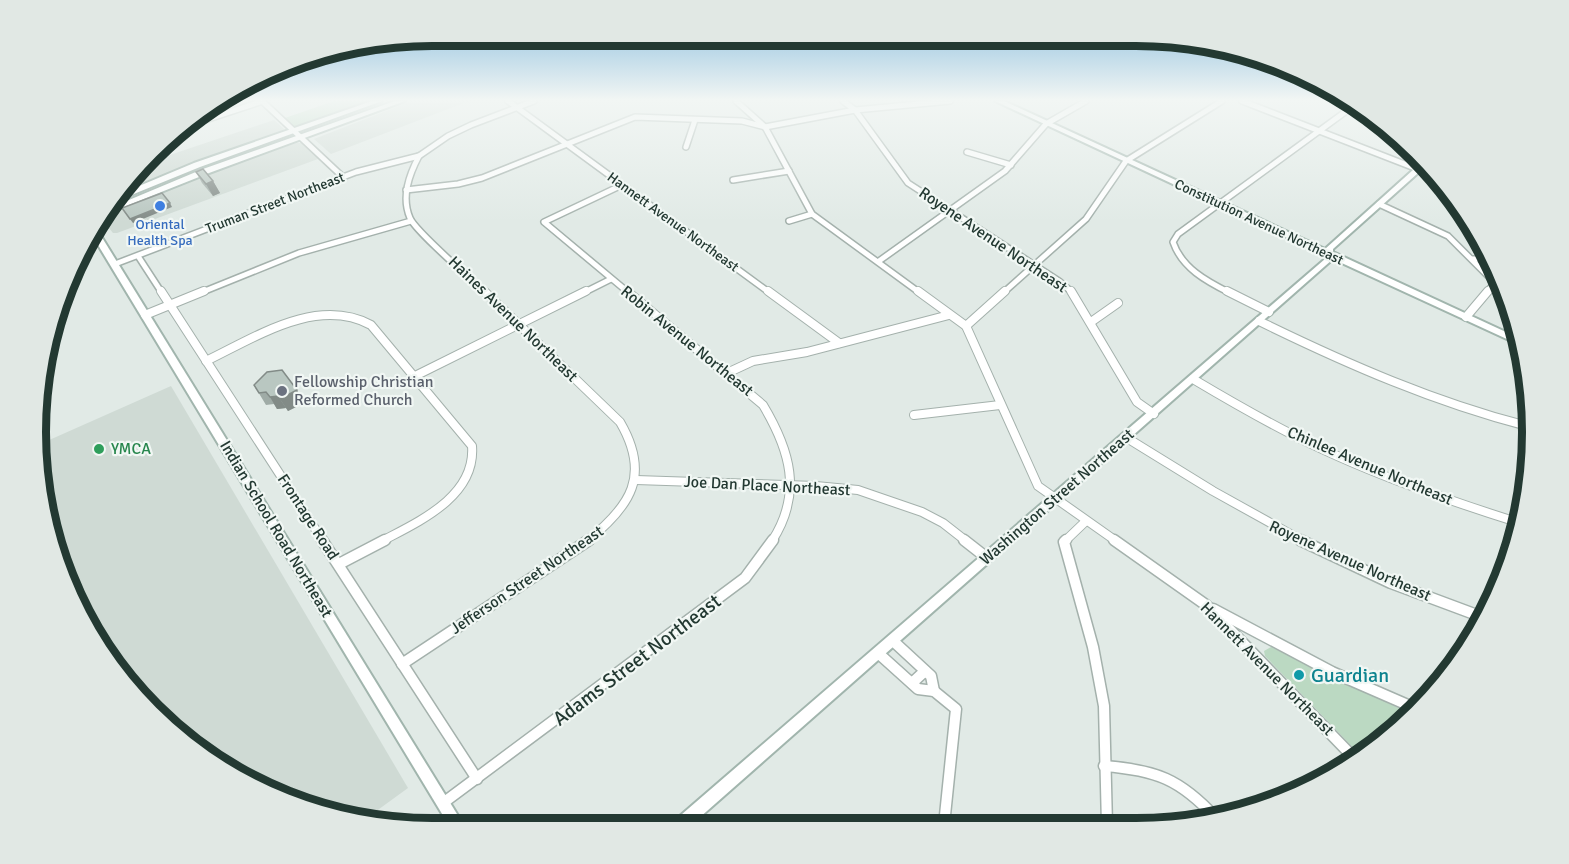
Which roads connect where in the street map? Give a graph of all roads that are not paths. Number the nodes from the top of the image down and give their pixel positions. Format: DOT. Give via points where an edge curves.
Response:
graph roads {
  1 [pos="266,141"];
  2 [pos="290,141"];
  3 [pos="306,141"];
  4 [pos="440,141"];
  5 [pos="562,141"];
  6 [pos="573,141"];
  7 [pos="688,141"];
  8 [pos="773,141"];
  9 [pos="878,141"];
  10 [pos="1031,141"];
  11 [pos="1083,141"];
  12 [pos="1157,141"];
  13 [pos="1306,141"];
  14 [pos="1350,141"];
  15 [pos="566,144"];
  16 [pos="686,147"];
  17 [pos="967,152"];
  18 [pos="419,156"];
  19 [pos="1126,161"];
  20 [pos="1414,163"];
  21 [pos="1011,165"];
  22 [pos="1419,169"];
  23 [pos="789,171"];
  24 [pos="343,177"];
  25 [pos="733,180"];
  26 [pos="622,185"];
  27 [pos="406,190"];
  28 [pos="130,192"];
  29 [pos="1219,204"];
  30 [pos="1379,204"];
  31 [pos="119,207"];
  32 [pos="950,211"];
  33 [pos="812,213"];
  34 [pos="411,221"];
  35 [pos="789,221"];
  36 [pos="99,238"];
  37 [pos="1330,254"];
  38 [pos="138,256"];
  39 [pos="1472,259"];
  40 [pos="1482,259"];
  41 [pos="879,261"];
  42 [pos="115,264"];
  43 [pos="1034,266"];
  44 [pos="611,279"];
  45 [pos="1118,303"];
  46 [pos="170,305"];
  47 [pos="1269,312"];
  48 [pos="146,315"];
  49 [pos="949,315"];
  50 [pos="1466,317"];
  51 [pos="1259,321"];
  52 [pos="1091,322"];
  53 [pos="519,324"];
  54 [pos="966,326"];
  55 [pos="1510,338"];
  56 [pos="839,343"];
  57 [pos="206,361"];
  58 [pos="726,374"];
  59 [pos="415,376"];
  60 [pos="1193,379"];
  61 [pos="1000,405"];
  62 [pos="1154,414"];
  63 [pos="914,415"];
  64 [pos="1522,424"];
  65 [pos="1127,438"];
  66 [pos="636,480"];
  67 [pos="791,486"];
  68 [pos="1055,499"];
  69 [pos="1512,520"];
  70 [pos="1086,521"];
  71 [pos="987,558"];
  72 [pos="339,564"];
  73 [pos="1206,605"];
  74 [pos="1477,615"];
  75 [pos="892,640"];
  76 [pos="878,653"];
  77 [pos="402,664"];
  78 [pos="925,671"];
  79 [pos="912,683"];
  80 [pos="934,691"];
  81 [pos="1409,706"];
  82 [pos="1350,754"];
  83 [pos="1104,766"];
  84 [pos="477,779"];
  85 [pos="444,803"];
  86 [pos="1209,810"];
  87 [pos="453,818"];
  88 [pos="688,818"];
  89 [pos="945,818"];
  90 [pos="1107,818"];
  1 -- 28 [label="street"];
  2 -- 31 [label="street"];
  3 -- 24 [label="street"];
  4 -- 18 [label="street, Truman Street Northeast"];
  5 -- 15 [label="street, Hannett Avenue Northeast"];
  6 -- 15 [label="street"];
  7 -- 16 [label="street"];
  8 -- 23 [label="street"];
  9 -- 32 [label="street, Royene Avenue Northeast" via="908,183"];
  10 -- 21 [label="street"];
  11 -- 19 [label="street, Constitution Avenue Northeast"];
  12 -- 19 [label="street"];
  13 -- 29 [label="street"];
  14 -- 20 [label="street"];
  15 -- 26 [label="street, Hannett Avenue Northeast"];
  15 -- 27 [label="street" via="482,178"];
  17 -- 21 [label="street"];
  18 -- 24 [label="street, Truman Street Northeast"];
  18 -- 27 [label="street"];
  19 -- 29 [label="street, Constitution Avenue Northeast"];
  19 -- 43 [label="street" via="1086,219"];
  21 -- 32 [label="street"];
  22 -- 30 [label="street, Washington Street Northeast"];
  23 -- 25 [label="street"];
  23 -- 33 [label="street"];
  24 -- 38 [label="street, Truman Street Northeast"];
  26 -- 44 [label="street, Robin Avenue Northeast" via="544,222"];
  26 -- 56 [label="street, Hannett Avenue Northeast"];
  27 -- 34 [label="street"];
  29 -- 37 [label="street, Constitution Avenue Northeast"];
  29 -- 47 [label="street" via="1178,234 1173,242 1174,252 1189,269"];
  30 -- 37 [label="street, Washington Street Northeast" via="1329,248"];
  30 -- 39 [label="street" via="1437,229"];
  32 -- 41 [label="street"];
  32 -- 43 [label="street, Royene Avenue Northeast"];
  33 -- 35 [label="street"];
  33 -- 41 [label="street"];
  34 -- 46 [label="street" via="298,252"];
  34 -- 53 [label="street, Haines Avenue Northeast"];
  36 -- 42 [label="street, Indian School Road Northeast"];
  37 -- 47 [label="street, Washington Street Northeast" via="1329,260"];
  37 -- 50 [label="street, Constitution Avenue Northeast"];
  38 -- 42 [label="street, Truman Street Northeast"];
  38 -- 46 [label="street, Frontage Road"];
  39 -- 40 [label="street"];
  39 -- 50 [label="street" via="1493,285"];
  41 -- 49 [label="street"];
  42 -- 48 [label="street, Indian School Road Northeast"];
  43 -- 52 [label="street, Royene Avenue Northeast" via="1074,294"];
  43 -- 54 [label="street"];
  44 -- 53 [label="street"];
  44 -- 58 [label="street, Robin Avenue Northeast"];
  45 -- 52 [label="street"];
  46 -- 48 [label="street"];
  46 -- 57 [label="street, Frontage Road"];
  47 -- 51 [label="street, Washington Street Northeast"];
  48 -- 85 [label="street, Indian School Road Northeast"];
  49 -- 54 [label="street"];
  49 -- 56 [label="street"];
  50 -- 55 [label="street, Constitution Avenue Northeast"];
  51 -- 60 [label="street, Washington Street Northeast"];
  51 -- 64 [label="street" via="1370,375"];
  52 -- 62 [label="street, Royene Avenue Northeast" via="1137,402"];
  53 -- 59 [label="street"];
  53 -- 66 [label="street, Haines Avenue Northeast" via="620,422 636,455"];
  54 -- 61 [label="street, Hannett Avenue Northeast"];
  56 -- 58 [label="street" via="753,361"];
  57 -- 59 [label="street" via="294,321 349,313 364,319"];
  57 -- 72 [label="street, Frontage Road"];
  58 -- 67 [label="street, Robin Avenue Northeast" via="763,405 773,419 788,453"];
  59 -- 72 [label="street" via="472,446 474,462 469,477 457,493 436,509"];
  60 -- 62 [label="street, Washington Street Northeast"];
  60 -- 69 [label="street, Chinlee Avenue Northeast" via="1338,457 1427,493"];
  61 -- 63 [label="street"];
  61 -- 68 [label="street, Hannett Avenue Northeast" via="1038,486"];
  62 -- 65 [label="street, Washington Street Northeast"];
  65 -- 68 [label="street, Washington Street Northeast"];
  65 -- 74 [label="street, Royene Avenue Northeast" via="1281,531 1391,582"];
  66 -- 67 [label="street, Joe Dan Place Northeast"];
  66 -- 77 [label="street, Jefferson Street Northeast" via="627,503 609,525"];
  67 -- 71 [label="street, Joe Dan Place Northeast" via="858,490 901,503 943,524"];
  67 -- 84 [label="street, Adams Street Northeast" via="781,529 745,578"];
  68 -- 70 [label="street, Hannett Avenue Northeast"];
  68 -- 71 [label="street, Washington Street Northeast"];
  70 -- 73 [label="street, Hannett Avenue Northeast"];
  70 -- 83 [label="street" via="1064,542 1104,706"];
  71 -- 75 [label="street, Washington Street Northeast"];
  72 -- 77 [label="street, Frontage Road"];
  73 -- 81 [label="street" via="1332,672"];
  73 -- 82 [label="street, Hannett Avenue Northeast"];
  75 -- 76 [label="street, Washington Street Northeast"];
  75 -- 78 [label="street"];
  76 -- 79 [label="street"];
  76 -- 88 [label="street, Washington Street Northeast"];
  77 -- 84 [label="street, Frontage Road"];
  78 -- 79 [label="street"];
  78 -- 80 [label="street"];
  79 -- 80 [label="street" via="918,689"];
  80 -- 89 [label="street" via="956,709"];
  83 -- 86 [label="street" via="1165,774 1186,786"];
  83 -- 90 [label="street"];
  84 -- 85 [label="street, Adams Street Northeast"];
  85 -- 87 [label="street, Indian School Road Northeast"];
}
